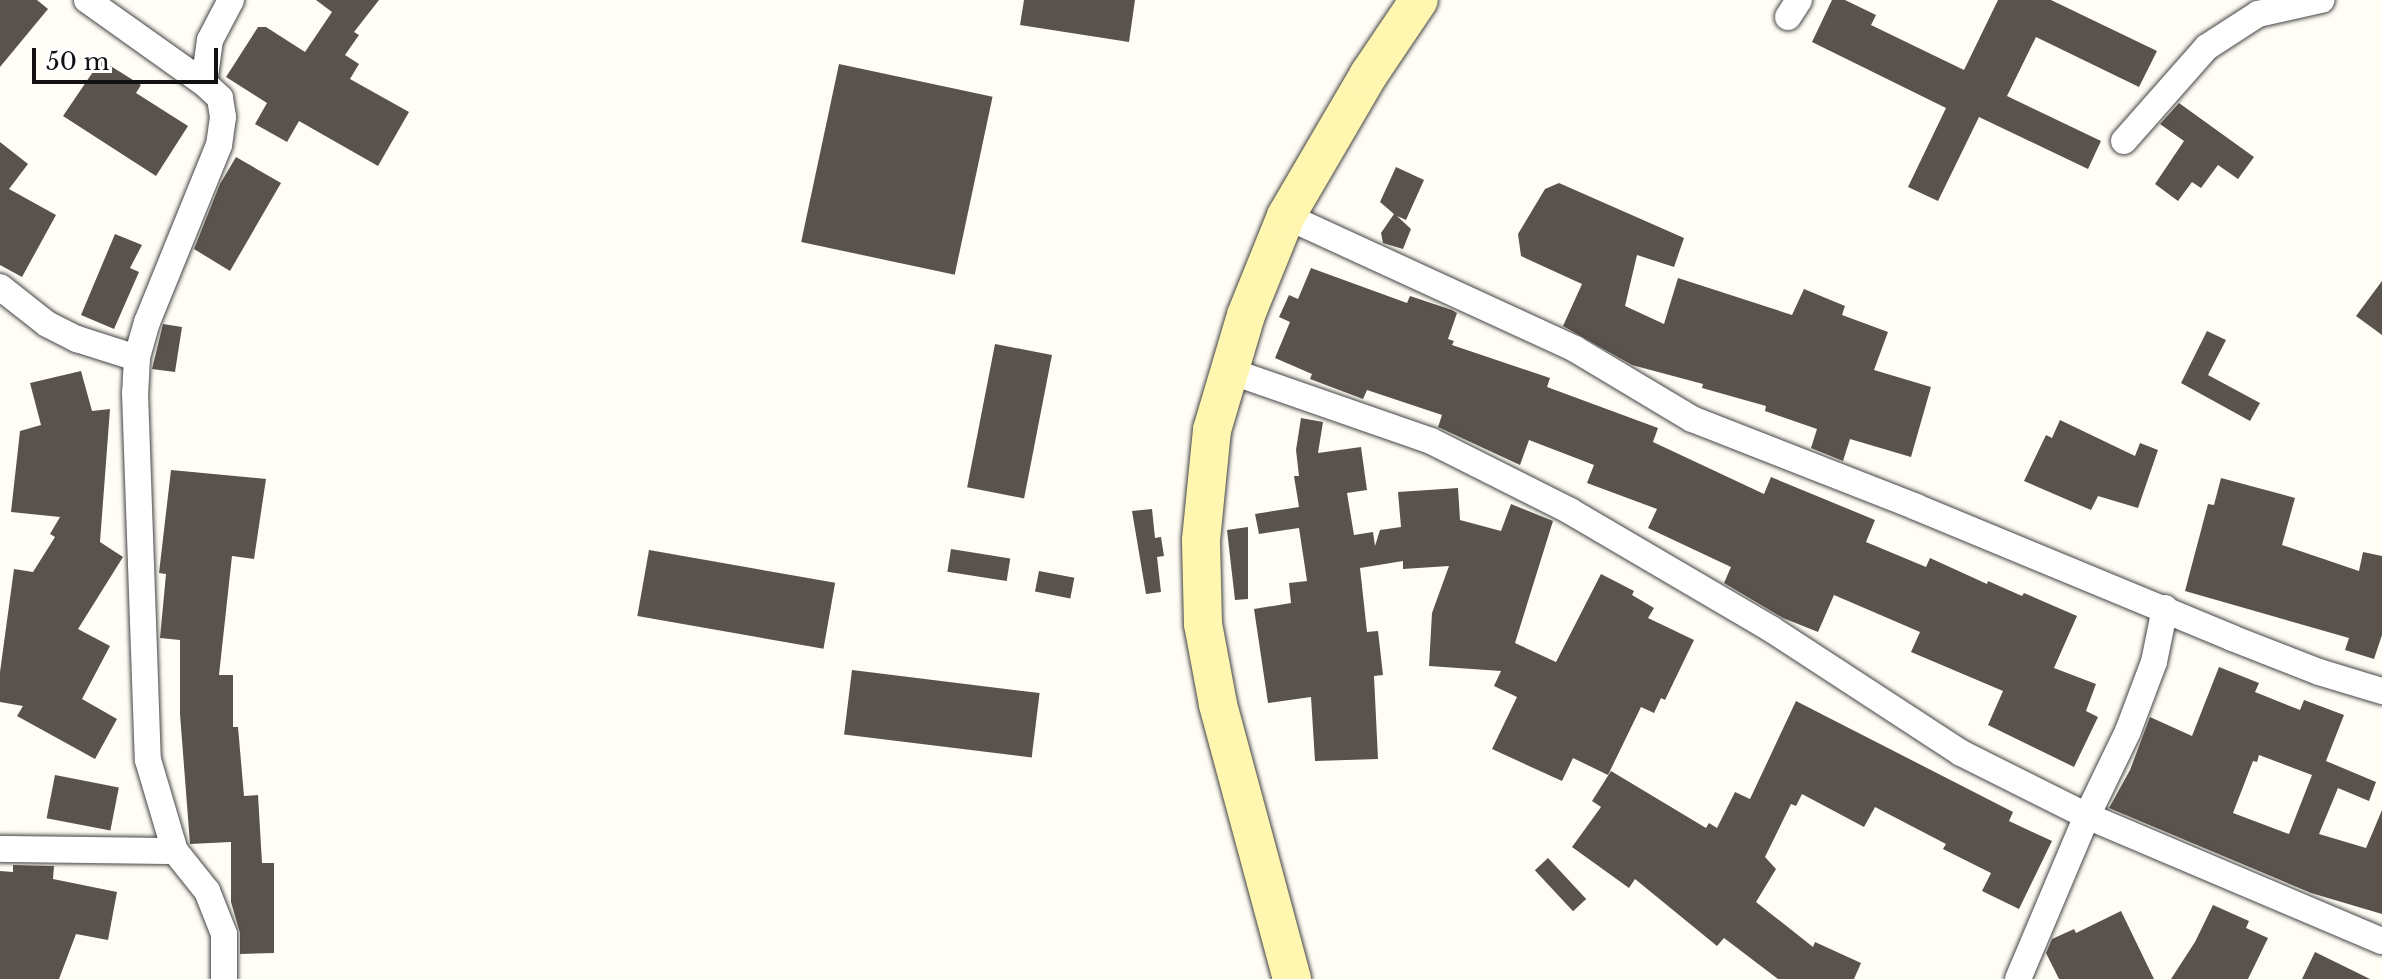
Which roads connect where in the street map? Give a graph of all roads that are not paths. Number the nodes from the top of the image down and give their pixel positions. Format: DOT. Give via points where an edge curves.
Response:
graph roads {
  1 [pos="87,0"];
  2 [pos="231,0"];
  3 [pos="1419,0"];
  4 [pos="2321,0"];
  5 [pos="204,83"];
  6 [pos="2124,141"];
  7 [pos="1286,216"];
  8 [pos="0,287"];
  9 [pos="137,358"];
  10 [pos="1230,371"];
  11 [pos="2165,608"];
  12 [pos="2382,691"];
  13 [pos="2087,816"];
  14 [pos="0,849"];
  15 [pos="175,851"];
  16 [pos="2382,941"];
  17 [pos="224,979"];
  18 [pos="1292,979"];
  19 [pos="2018,979"];
  1 -- 5 [label="street"];
  2 -- 5 [label="street" via="210,40"];
  3 -- 7 [label="main road"];
  4 -- 6 [label="street" via="2258,14 2207,47"];
  5 -- 9 [label="street" via="220,98 219,145"];
  7 -- 10 [label="main road"];
  7 -- 11 [label="street" via="1575,349 1692,419"];
  8 -- 9 [label="street" via="47,324"];
  9 -- 15 [label="street" via="148,760"];
  10 -- 13 [label="street" via="1431,441 1570,511 1771,629 1961,753"];
  10 -- 18 [label="main road" via="1212,430 1201,540 1203,624 1218,704"];
  11 -- 12 [label="street" via="2305,666"];
  11 -- 13 [label="street" via="2139,703"];
  13 -- 16 [label="street"];
  13 -- 19 [label="street"];
  14 -- 15 [label="street"];
  15 -- 17 [label="street" via="207,891 224,934"];
}
